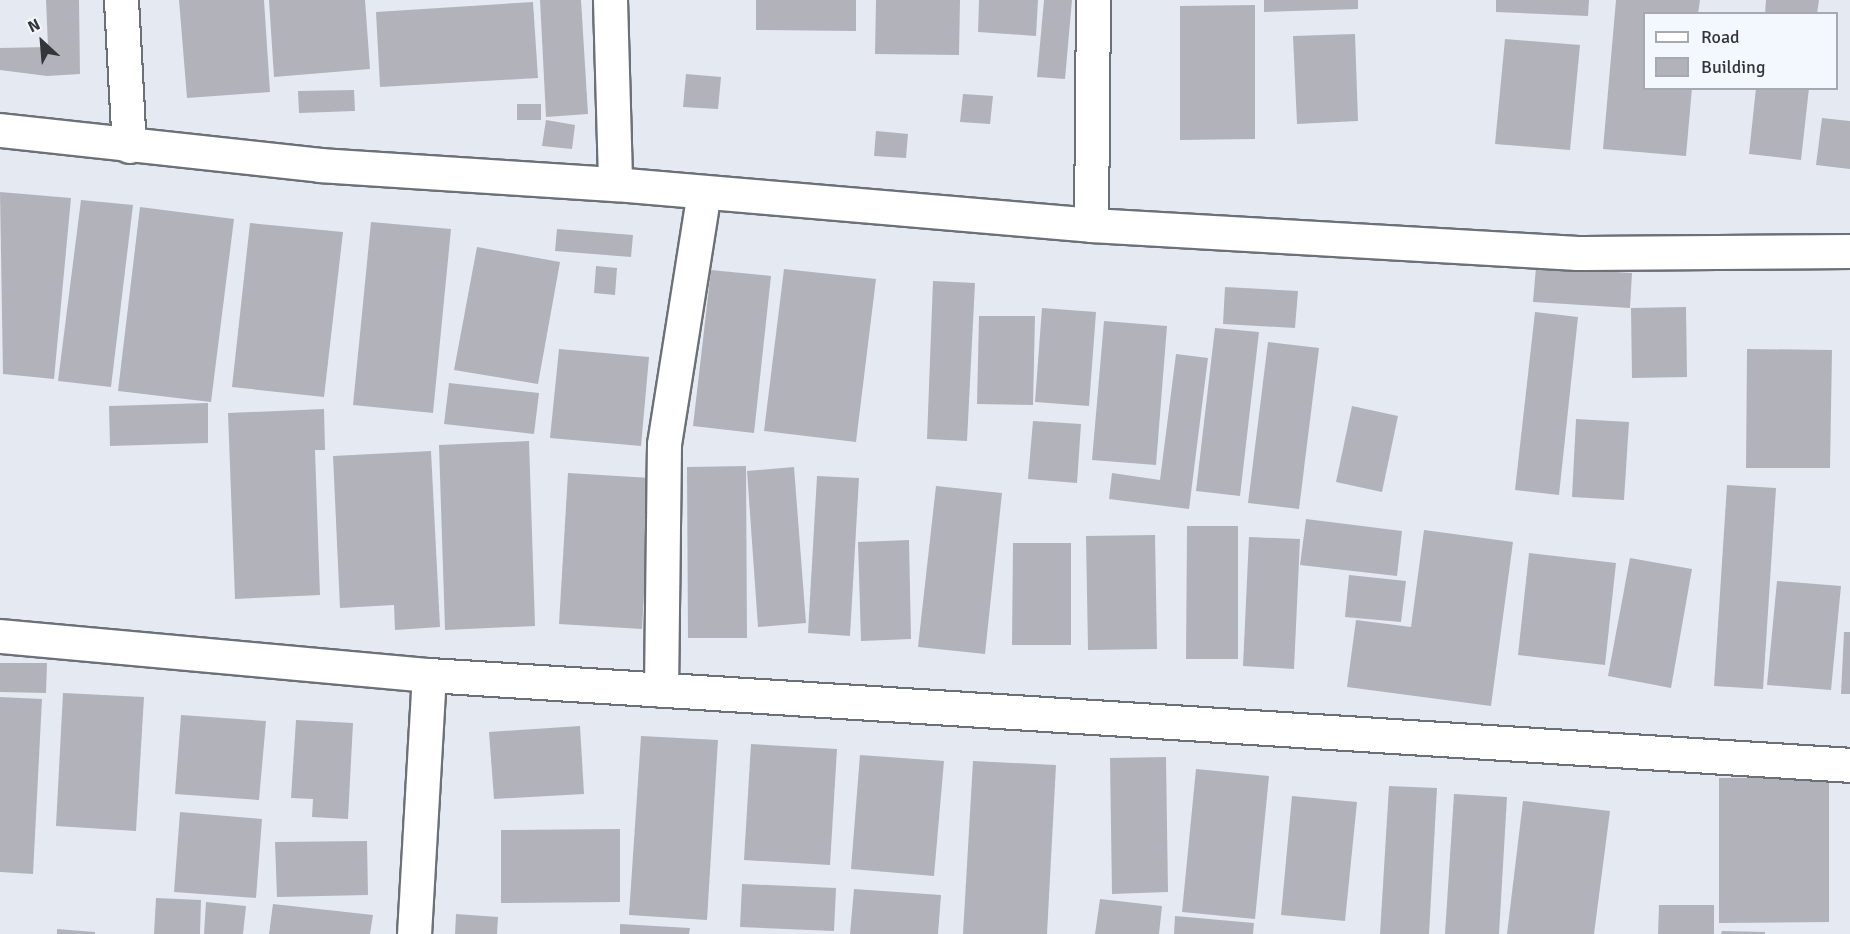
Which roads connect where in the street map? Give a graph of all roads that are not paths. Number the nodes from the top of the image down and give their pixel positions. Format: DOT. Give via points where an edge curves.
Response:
graph roads {
  1 [pos="121,0"];
  2 [pos="610,0"];
  3 [pos="1093,0"];
  4 [pos="0,130"];
  5 [pos="129,146"];
  6 [pos="615,184"];
  7 [pos="704,192"];
  8 [pos="1091,225"];
  9 [pos="1850,251"];
  10 [pos="0,636"];
  11 [pos="429,675"];
  12 [pos="661,690"];
  13 [pos="1850,765"];
  14 [pos="414,934"];
  1 -- 5 [label="street"];
  2 -- 6 [label="street"];
  3 -- 8 [label="street"];
  4 -- 5 [label="street"];
  5 -- 6 [label="street" via="320,165"];
  6 -- 7 [label="street"];
  7 -- 8 [label="street"];
  7 -- 12 [label="street" via="664,444"];
  8 -- 9 [label="street" via="1577,253"];
  10 -- 11 [label="street"];
  11 -- 12 [label="street"];
  11 -- 14 [label="street"];
  12 -- 13 [label="street"];
}
